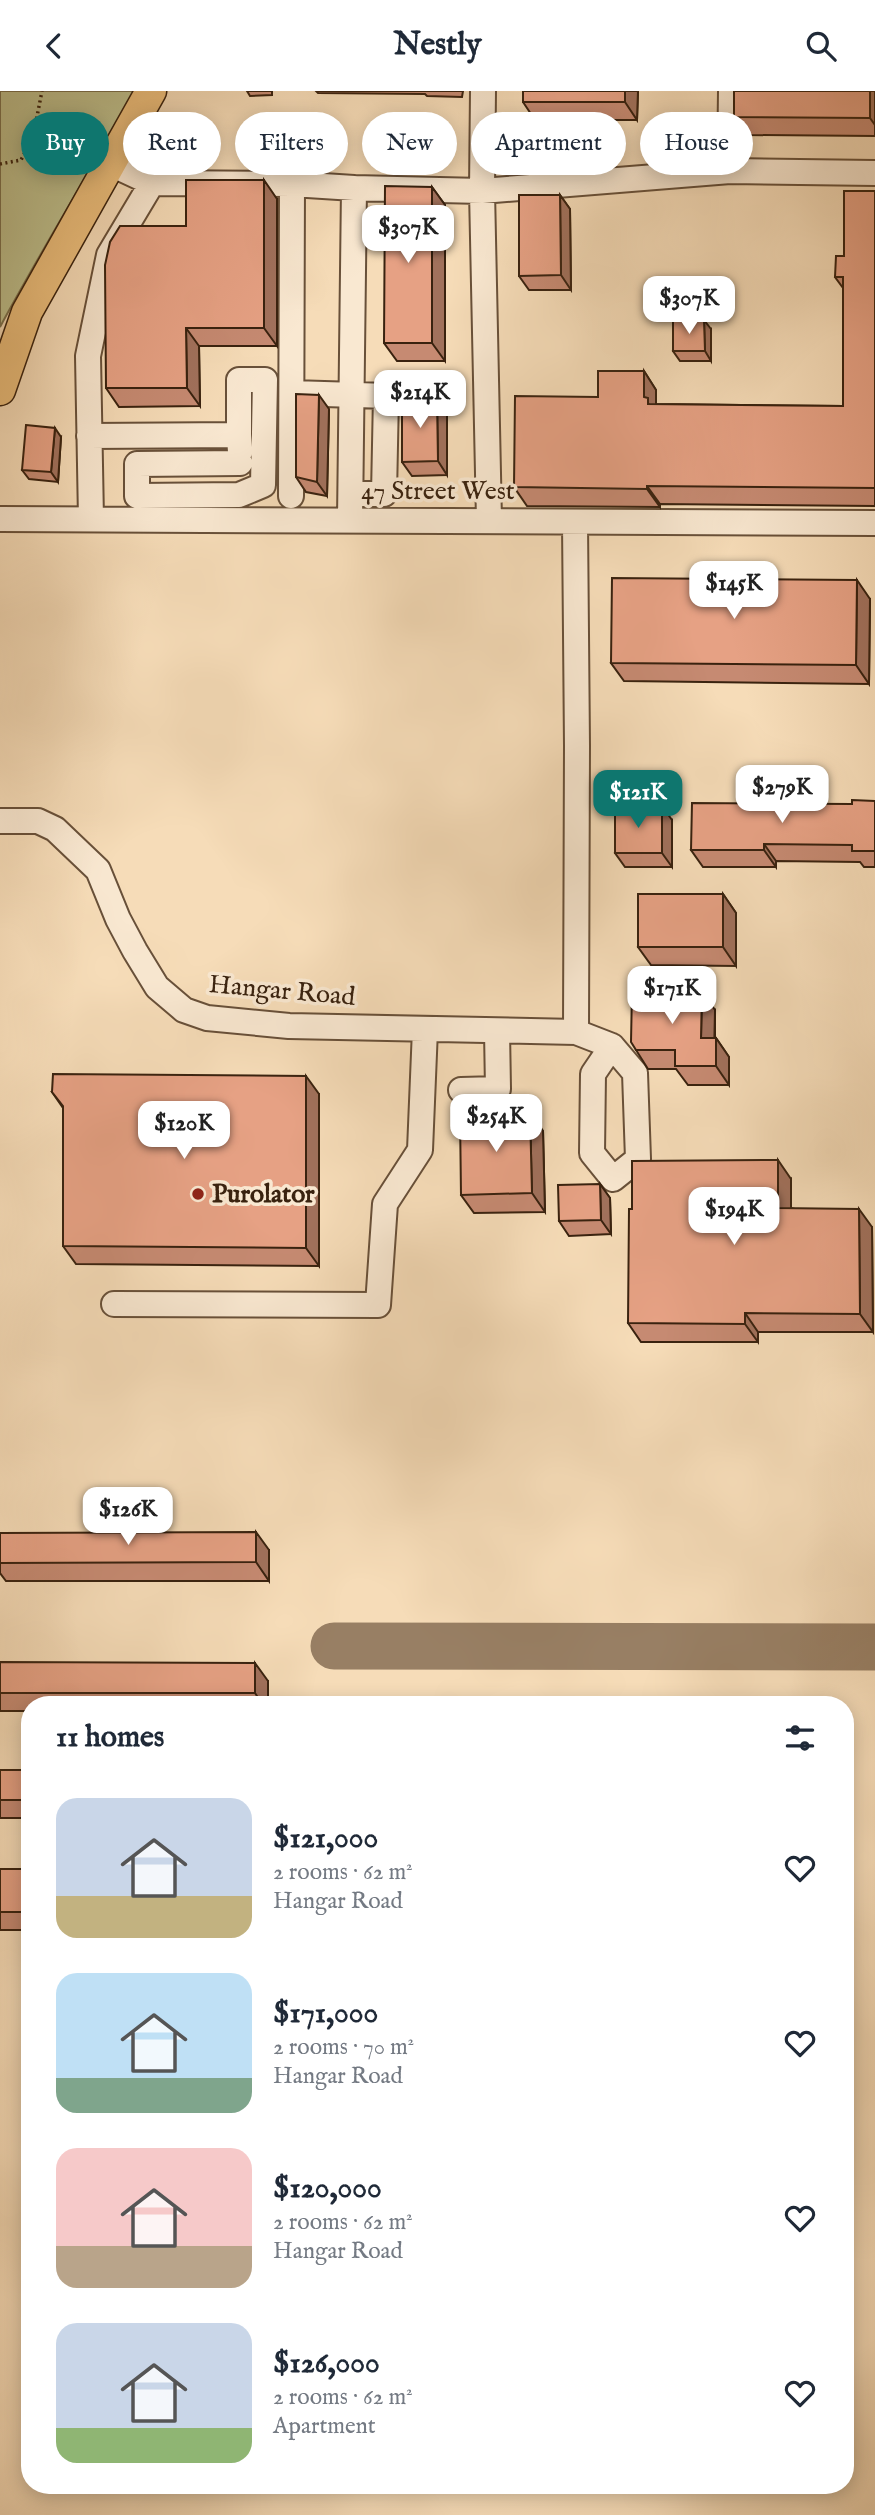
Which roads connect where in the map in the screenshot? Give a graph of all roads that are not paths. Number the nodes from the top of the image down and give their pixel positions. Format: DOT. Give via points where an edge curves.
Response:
graph roads {
  1 [pos="150,91"];
  2 [pos="483,91"];
  3 [pos="730,91"];
  4 [pos="730,112"];
  5 [pos="109,163"];
  6 [pos="753,171"];
  7 [pos="875,173"];
  8 [pos="102,175"];
  9 [pos="680,175"];
  10 [pos="152,183"];
  11 [pos="292,184"];
  12 [pos="355,188"];
  13 [pos="482,191"];
  14 [pos="0,390"];
  15 [pos="292,393"];
  16 [pos="352,395"];
  17 [pos="386,396"];
  18 [pos="452,398"];
  19 [pos="239,435"];
  20 [pos="89,436"];
  21 [pos="136,436"];
  22 [pos="240,463"];
  23 [pos="137,464"];
  24 [pos="351,494"];
  25 [pos="239,495"];
  26 [pos="291,496"];
  27 [pos="0,519"];
  28 [pos="91,519"];
  29 [pos="238,520"];
  30 [pos="350,520"];
  31 [pos="489,520"];
  32 [pos="575,523"];
  33 [pos="875,523"];
  34 [pos="0,821"];
  35 [pos="425,1029"];
  36 [pos="497,1031"];
  37 [pos="576,1033"];
  38 [pos="612,1046"];
  39 [pos="461,1090"];
  40 [pos="114,1304"];
  1 -- 5 [label="main road"];
  2 -- 13 [label="street"];
  3 -- 4 [label="street"];
  5 -- 10 [label="street"];
  6 -- 7 [label="street"];
  8 -- 14 [label="main road" via="27,312"];
  9 -- 13 [label="street"];
  10 -- 11 [label="street"];
  10 -- 20 [label="street" via="108,255 88,356"];
  11 -- 12 [label="street"];
  11 -- 15 [label="street"];
  12 -- 13 [label="street"];
  12 -- 16 [label="street"];
  13 -- 31 [label="street"];
  15 -- 16 [label="street"];
  15 -- 26 [label="street"];
  16 -- 17 [label="street"];
  16 -- 24 [label="street"];
  17 -- 18 [label="street"];
  17 -- 24 [label="street" via="384,493"];
  19 -- 21 [label="street"];
  19 -- 22 [label="street"];
  19 -- 25 [label="street" via="239,380 265,380 263,485"];
  20 -- 21 [label="street"];
  20 -- 28 [label="street"];
  21 -- 23 [label="street"];
  22 -- 23 [label="street"];
  22 -- 25 [label="street"];
  23 -- 25 [label="street" via="137,496"];
  24 -- 30 [label="street"];
  25 -- 29 [label="street"];
  27 -- 28 [label="street, 47 Street West"];
  28 -- 29 [label="street, 47 Street West"];
  29 -- 30 [label="street, 47 Street West"];
  30 -- 31 [label="street, 47 Street West"];
  31 -- 32 [label="street, 47 Street West"];
  32 -- 33 [label="street, 47 Street West"];
  32 -- 37 [label="street"];
  34 -- 35 [label="street, Hangar Road" via="38,821 55,829 98,870 118,919 157,987 184,1010 207,1018 289,1026"];
  35 -- 36 [label="street, Hangar Road"];
  35 -- 40 [label="street" via="420,1150 385,1204 377,1305"];
  36 -- 37 [label="street, Hangar Road"];
  36 -- 39 [label="street" via="498,1089"];
  37 -- 38 [label="street, Hangar Road"];
}
